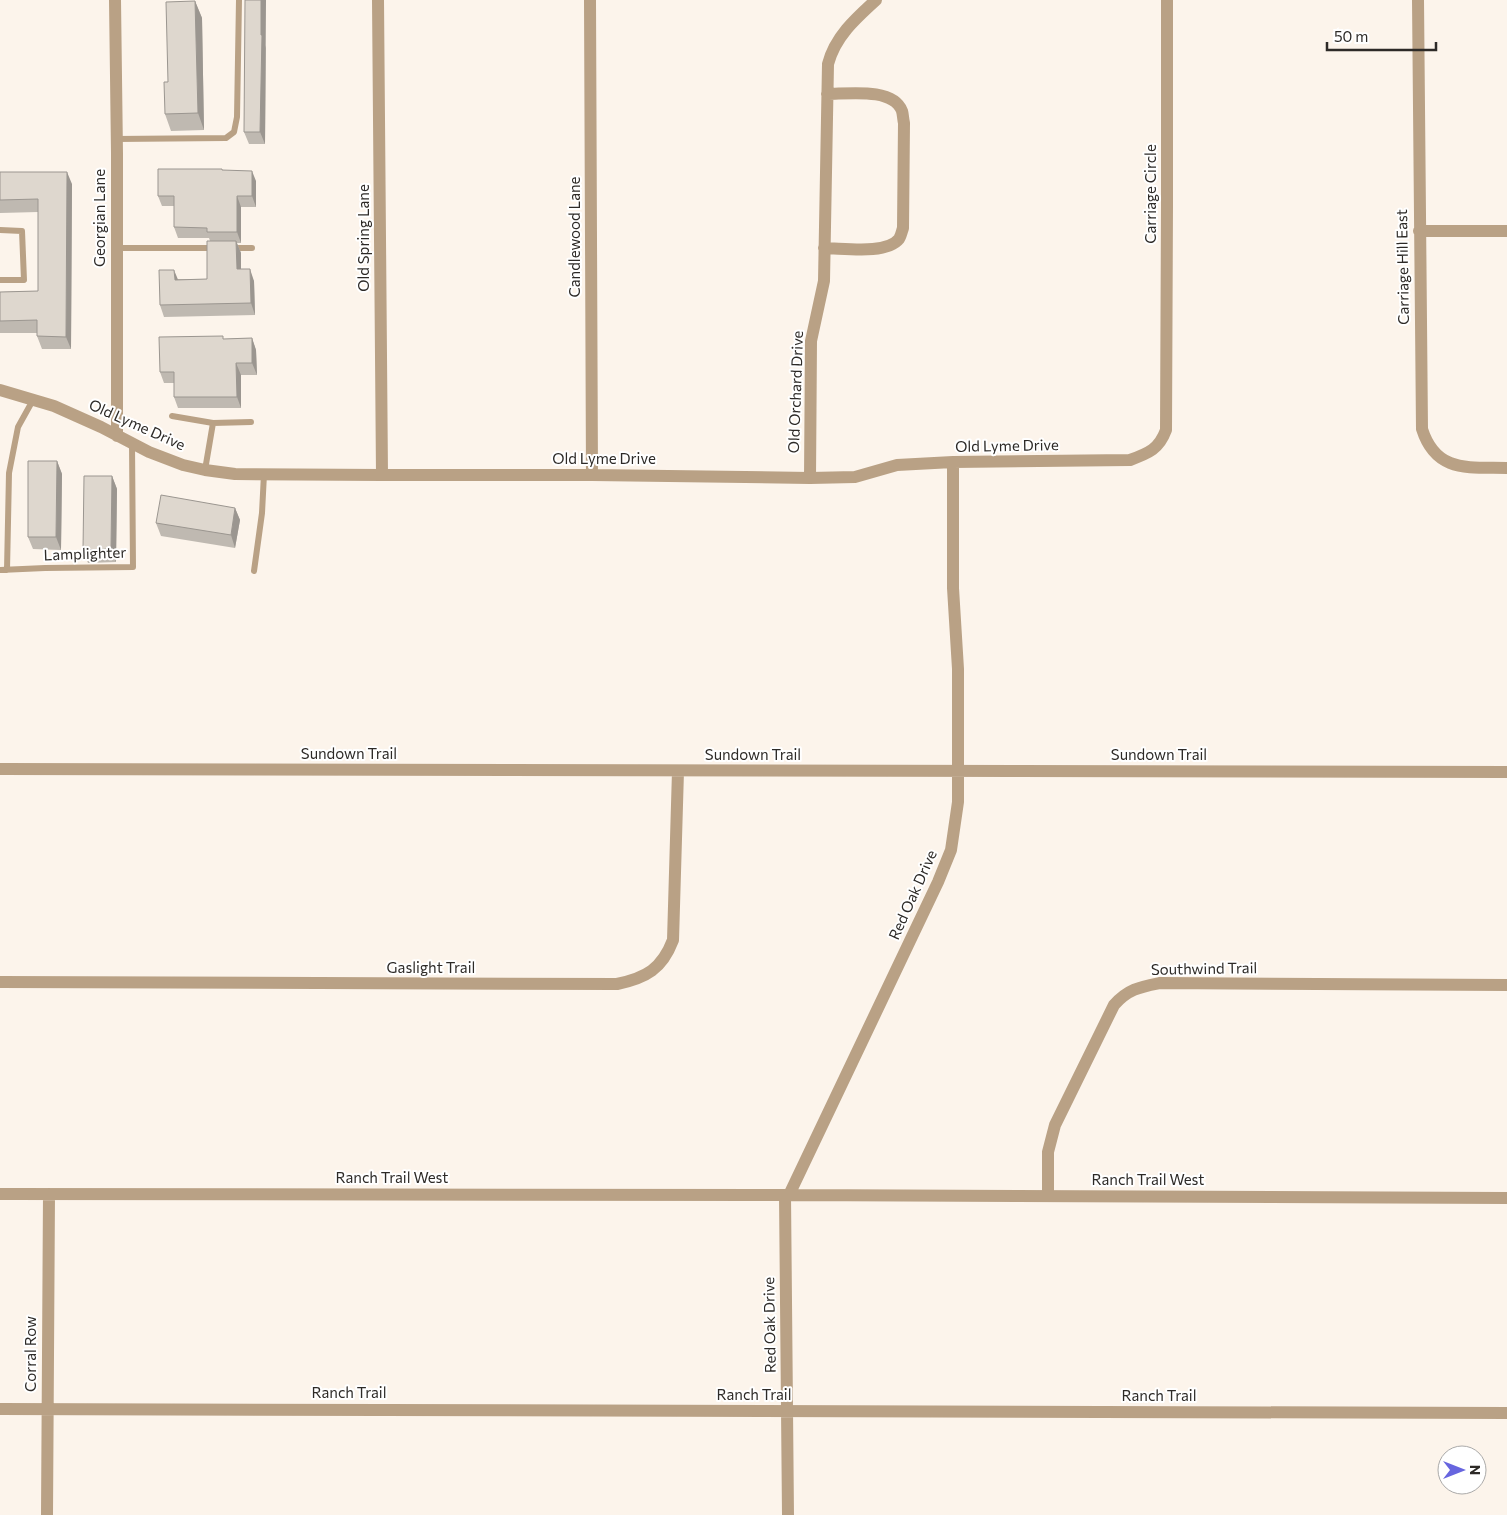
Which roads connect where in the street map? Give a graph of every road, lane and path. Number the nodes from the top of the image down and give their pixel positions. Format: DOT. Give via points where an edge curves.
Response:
graph roads {
  1 [pos="115,0"];
  2 [pos="239,0"];
  3 [pos="378,0"];
  4 [pos="590,0"];
  5 [pos="876,0"];
  6 [pos="1167,0"];
  7 [pos="1418,0"];
  8 [pos="827,94"];
  9 [pos="116,139"];
  10 [pos="0,230"];
  11 [pos="1419,231"];
  12 [pos="1507,231"];
  13 [pos="117,248"];
  14 [pos="252,248"];
  15 [pos="824,248"];
  16 [pos="0,280"];
  17 [pos="1167,388"];
  18 [pos="0,390"];
  19 [pos="33,400"];
  20 [pos="172,416"];
  21 [pos="252,422"];
  22 [pos="213,423"];
  23 [pos="117,436"];
  24 [pos="132,444"];
  25 [pos="954,462"];
  26 [pos="1507,468"];
  27 [pos="205,470"];
  28 [pos="264,474"];
  29 [pos="592,474"];
  30 [pos="382,475"];
  31 [pos="810,478"];
  32 [pos="4,570"];
  33 [pos="254,571"];
  34 [pos="0,769"];
  35 [pos="678,771"];
  36 [pos="958,771"];
  37 [pos="1507,772"];
  38 [pos="0,982"];
  39 [pos="1507,985"];
  40 [pos="0,1194"];
  41 [pos="49,1194"];
  42 [pos="787,1195"];
  43 [pos="1048,1196"];
  44 [pos="1507,1198"];
  45 [pos="0,1409"];
  46 [pos="47,1409"];
  47 [pos="787,1412"];
  48 [pos="1507,1413"];
  49 [pos="47,1515"];
  50 [pos="788,1515"];
  1 -- 9 [label="street, Georgian Lane"];
  2 -- 9 [label="lane" via="234,132 226,138"];
  3 -- 30 [label="street, Old Spring Lane"];
  4 -- 29 [label="street, Candlewood Lane"];
  5 -- 8 [label="street, Old Orchard Drive" via="836,43 828,64"];
  6 -- 17 [label="street, Carriage Circle"];
  7 -- 11 [label="street, Carriage Hill East"];
  8 -- 15 [label="street, Old Orchard Drive"];
  8 -- 15 [label="street" via="882,94 895,101 902,110 903,228 900,238 879,249"];
  9 -- 13 [label="street, Georgian Lane"];
  10 -- 16 [label="lane" via="22,231 24,280"];
  11 -- 12 [label="street"];
  11 -- 26 [label="street, Carriage Hill East" via="1424,437 1431,450 1452,464"];
  13 -- 14 [label="lane"];
  13 -- 23 [label="street, Georgian Lane"];
  15 -- 31 [label="street, Old Orchard Drive" via="824,281 811,341"];
  17 -- 25 [label="street, Old Lyme Drive" via="1166,430 1162,440 1156,448 1130,460"];
  18 -- 19 [label="street, Old Lyme Drive"];
  19 -- 23 [label="street, Old Lyme Drive" via="54,406"];
  19 -- 32 [label="lane, Lamplighter" via="18,427 9,473"];
  20 -- 22 [label="lane"];
  21 -- 22 [label="lane"];
  22 -- 27 [label="lane"];
  23 -- 24 [label="street, Old Lyme Drive"];
  24 -- 27 [label="street, Old Lyme Drive"];
  24 -- 32 [label="lane, Lamplighter" via="133,568"];
  25 -- 31 [label="street, Old Lyme Drive" via="897,465 855,477"];
  25 -- 36 [label="street, Red Oak Drive" via="953,588 958,669"];
  27 -- 28 [label="street, Old Lyme Drive"];
  28 -- 30 [label="street, Old Lyme Drive"];
  28 -- 33 [label="lane"];
  29 -- 30 [label="street, Old Lyme Drive"];
  29 -- 31 [label="street, Old Lyme Drive"];
  34 -- 35 [label="street, Sundown Trail"];
  35 -- 36 [label="street, Sundown Trail"];
  35 -- 38 [label="street, Gaslight Trail" via="673,940 659,965 633,981 617,984"];
  36 -- 37 [label="street, Sundown Trail"];
  36 -- 42 [label="street, Red Oak Drive" via="958,802 951,850"];
  39 -- 43 [label="street, Southwind Trail" via="1160,983 1131,990 1114,1005 1054,1125 1048,1152"];
  40 -- 41 [label="street, Ranch Trail West"];
  41 -- 42 [label="street, Ranch Trail West"];
  41 -- 46 [label="street, Corral Row"];
  42 -- 43 [label="street, Ranch Trail West"];
  42 -- 47 [label="street, Red Oak Drive"];
  43 -- 44 [label="street, Ranch Trail West"];
  45 -- 46 [label="street, Ranch Trail"];
  46 -- 47 [label="street, Ranch Trail"];
  46 -- 49 [label="street, Corral Row"];
  47 -- 48 [label="street, Ranch Trail"];
  47 -- 50 [label="street, Red Oak Drive"];
}
